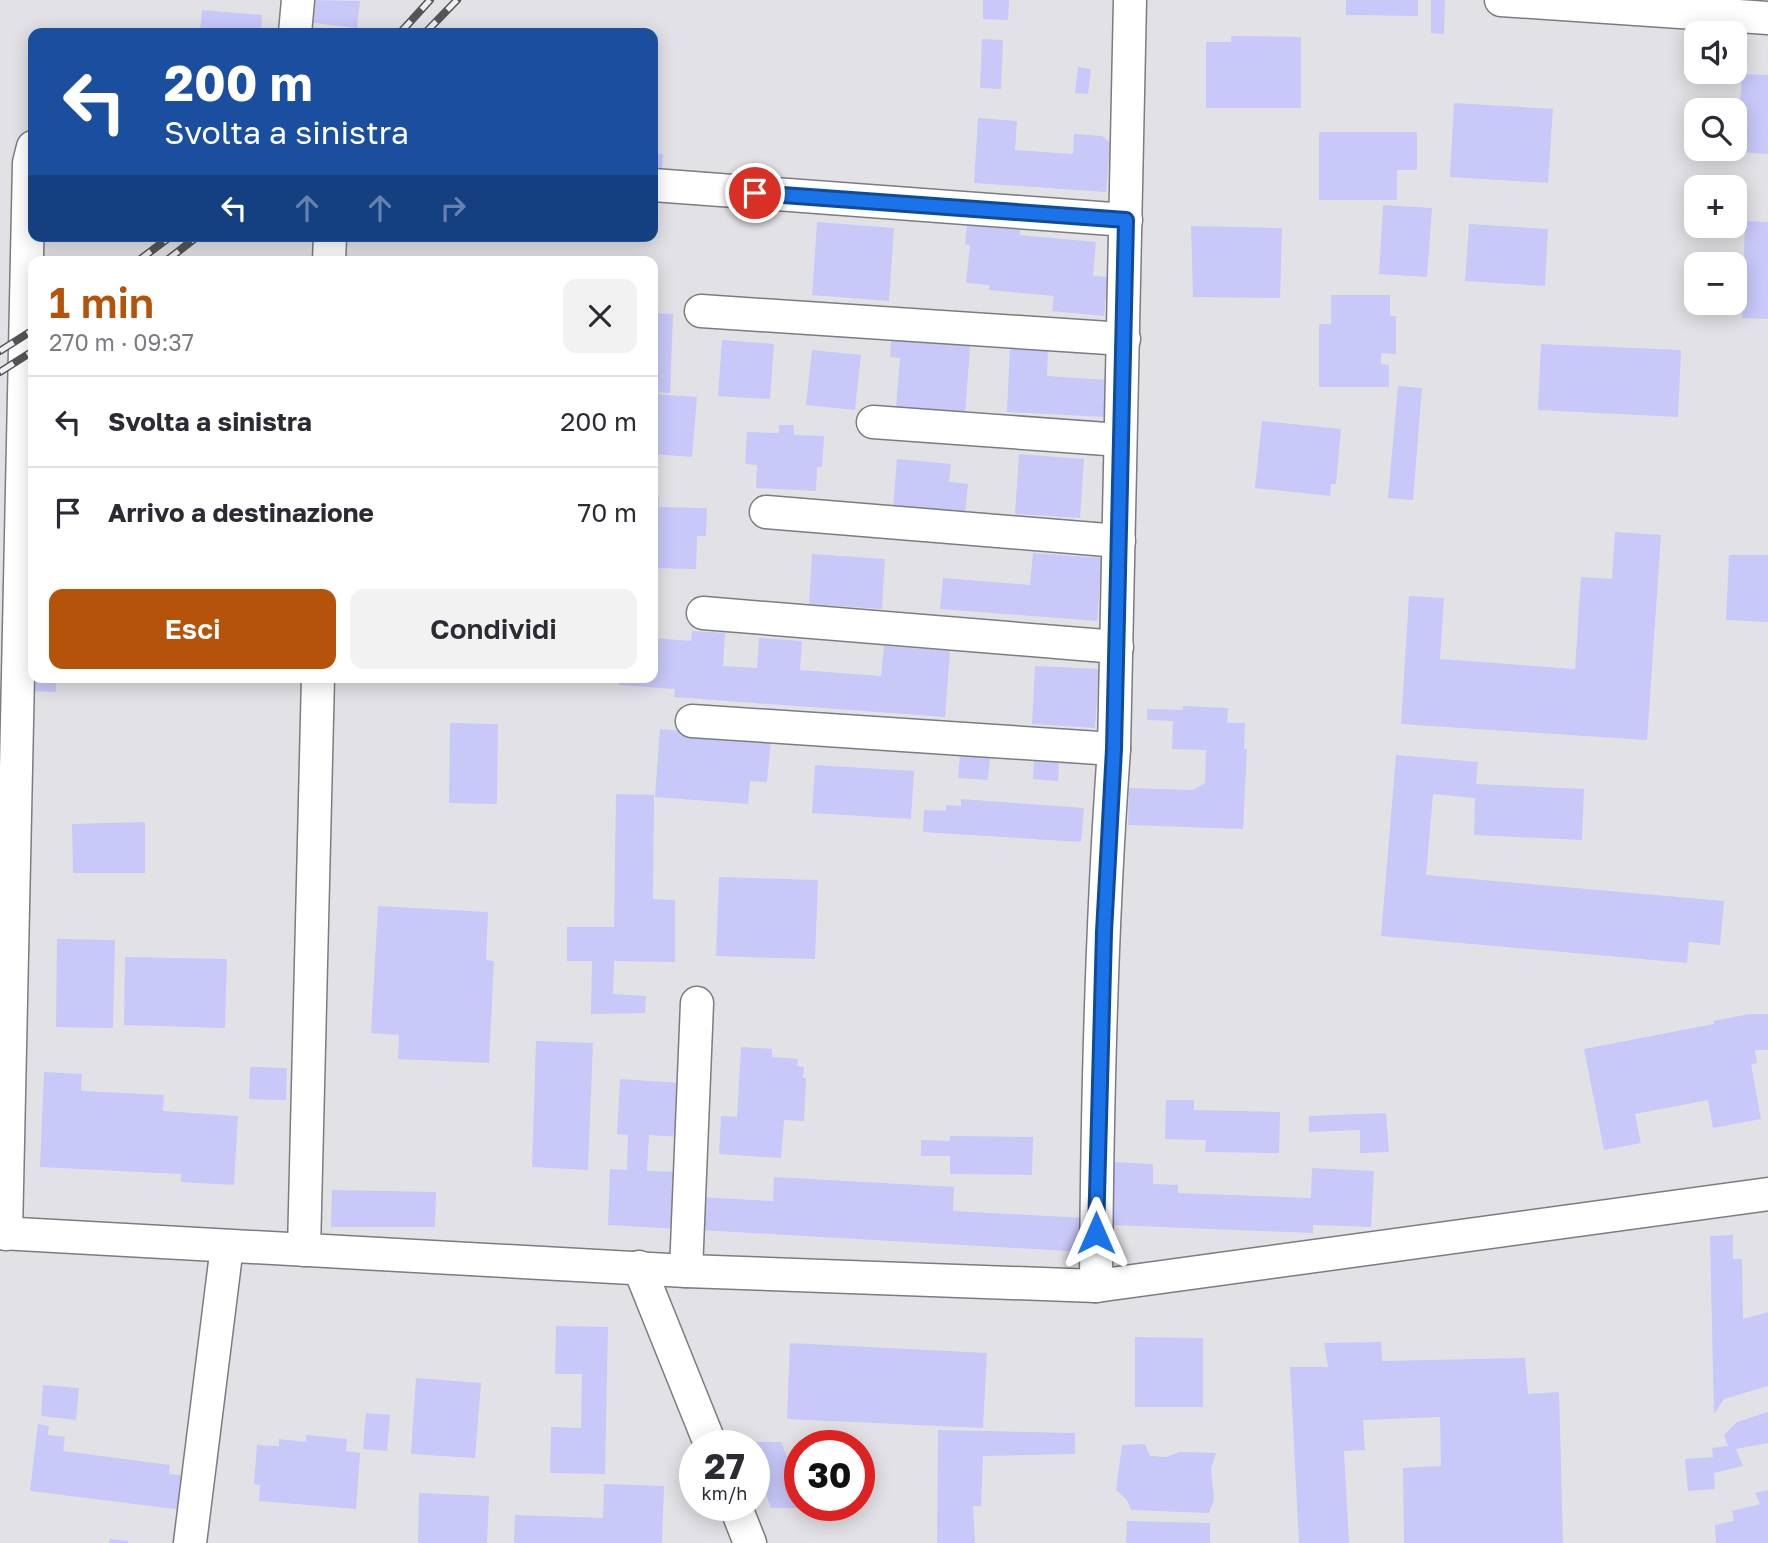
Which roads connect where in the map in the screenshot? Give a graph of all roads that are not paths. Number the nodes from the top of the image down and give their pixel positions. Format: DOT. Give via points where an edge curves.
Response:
graph roads {
  1 [pos="299,0"];
  2 [pos="1130,0"];
  3 [pos="1501,0"];
  4 [pos="1768,19"];
  5 [pos="296,28"];
  6 [pos="658,185"];
  7 [pos="28,191"];
  8 [pos="1126,220"];
  9 [pos="701,310"];
  10 [pos="1124,339"];
  11 [pos="873,422"];
  12 [pos="1121,440"];
  13 [pos="766,512"];
  14 [pos="1119,541"];
  15 [pos="703,613"];
  16 [pos="1117,647"];
  17 [pos="318,683"];
  18 [pos="692,721"];
  19 [pos="1114,749"];
  20 [pos="697,1003"];
  21 [pos="1768,1194"];
  22 [pos="3,1233"];
  23 [pos="227,1247"];
  24 [pos="304,1250"];
  25 [pos="639,1267"];
  26 [pos="686,1271"];
  27 [pos="1096,1286"];
  28 [pos="705,1430"];
  29 [pos="741,1521"];
  30 [pos="190,1543"];
  31 [pos="750,1543"];
  1 -- 5 [label="street"];
  2 -- 8 [label="street"];
  3 -- 4 [label="street"];
  6 -- 8 [label="street"];
  7 -- 22 [label="street"];
  8 -- 10 [label="street"];
  9 -- 10 [label="street"];
  10 -- 12 [label="street"];
  11 -- 12 [label="street"];
  12 -- 14 [label="street"];
  13 -- 14 [label="street"];
  14 -- 16 [label="street"];
  15 -- 16 [label="street"];
  16 -- 19 [label="street"];
  17 -- 24 [label="street"];
  18 -- 19 [label="street"];
  19 -- 27 [label="street" via="1097,1112"];
  20 -- 26 [label="street"];
  21 -- 27 [label="street"];
  22 -- 23 [label="street"];
  23 -- 24 [label="street"];
  23 -- 30 [label="street"];
  24 -- 25 [label="street"];
  25 -- 26 [label="street"];
  25 -- 28 [label="street"];
  26 -- 27 [label="street"];
  29 -- 31 [label="street"];
}
